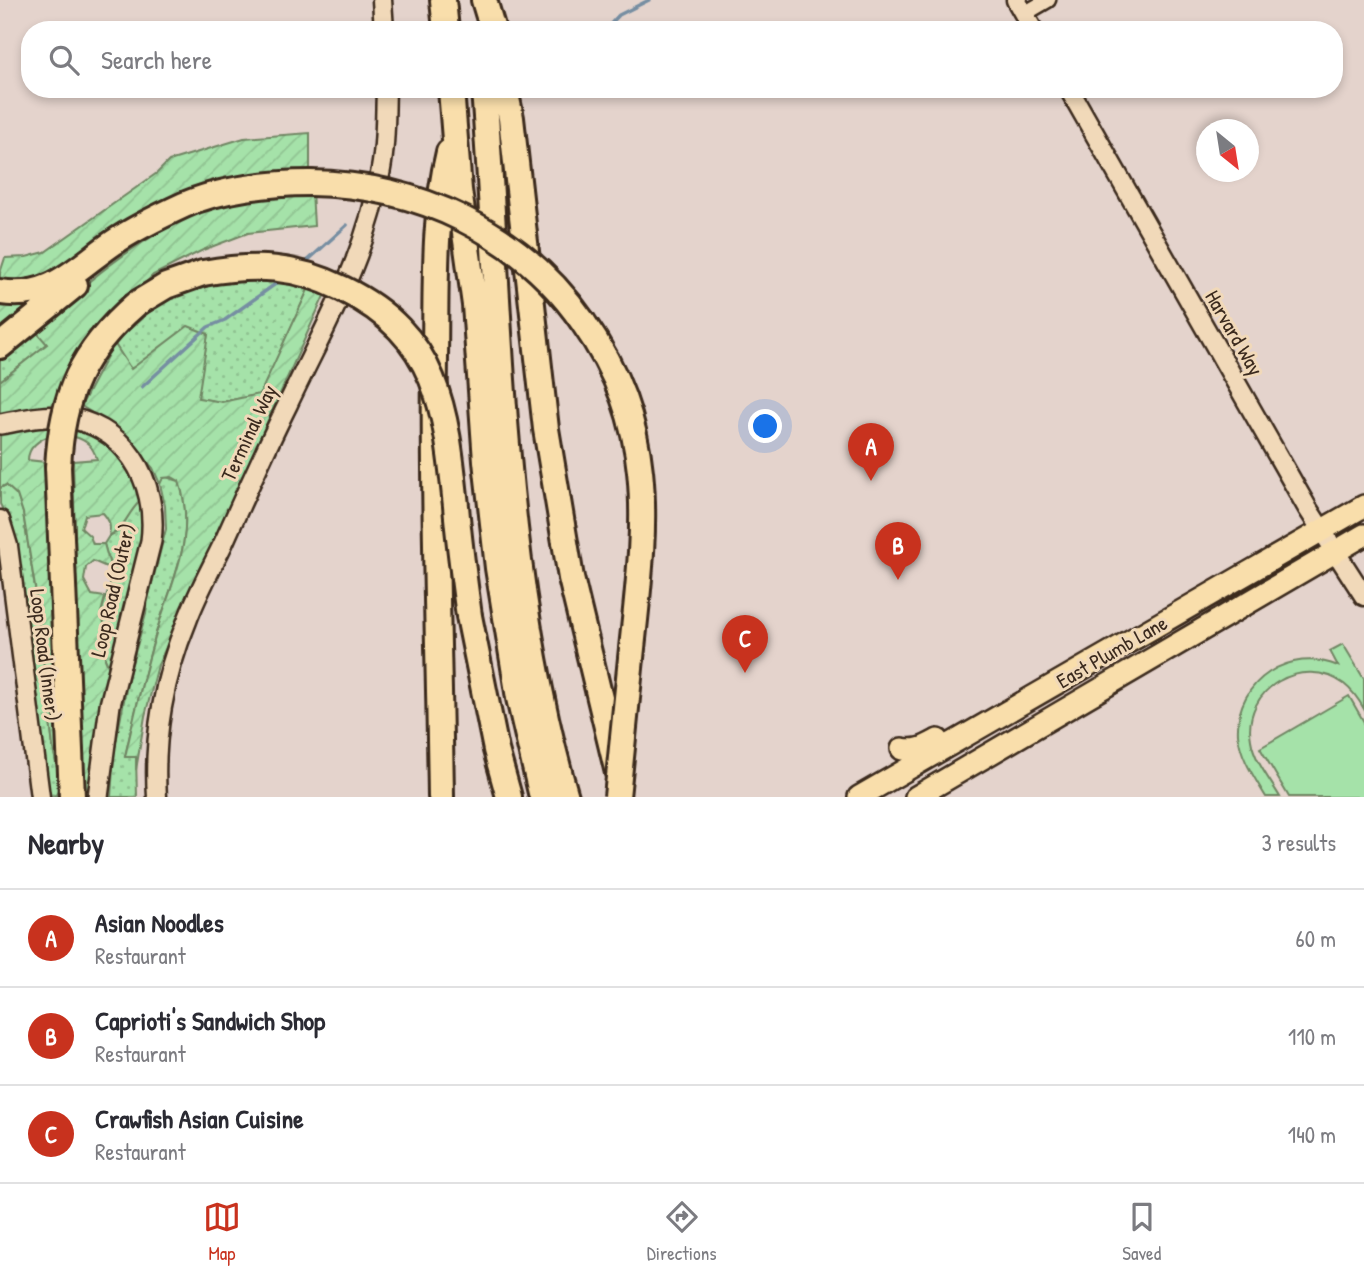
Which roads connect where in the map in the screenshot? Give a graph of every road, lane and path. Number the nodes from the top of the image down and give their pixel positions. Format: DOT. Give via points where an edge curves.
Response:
graph roads {
  1 [pos="382,0"];
  2 [pos="443,0"];
  3 [pos="475,0"];
  4 [pos="484,0"];
  5 [pos="1048,0"];
  6 [pos="1020,7"];
  7 [pos="383,21"];
  8 [pos="445,21"];
  9 [pos="478,21"];
  10 [pos="490,21"];
  11 [pos="386,98"];
  12 [pos="452,98"];
  13 [pos="485,98"];
  14 [pos="507,98"];
  15 [pos="1074,98"];
  16 [pos="454,131"];
  17 [pos="151,222"];
  18 [pos="0,292"];
  19 [pos="0,346"];
  20 [pos="0,424"];
  21 [pos="1364,506"];
  22 [pos="0,520"];
  23 [pos="1323,531"];
  24 [pos="1364,535"];
  25 [pos="1337,552"];
  26 [pos="1364,596"];
  27 [pos="1007,712"];
  28 [pos="902,748"];
  29 [pos="910,769"];
  30 [pos="40,797"];
  31 [pos="72,797"];
  32 [pos="98,797"];
  33 [pos="157,797"];
  34 [pos="441,797"];
  35 [pos="509,797"];
  36 [pos="542,797"];
  37 [pos="566,797"];
  38 [pos="617,797"];
  39 [pos="624,797"];
  40 [pos="859,797"];
  41 [pos="900,797"];
  42 [pos="916,797"];
  1 -- 7 [label="street"];
  2 -- 8 [label="highway"];
  3 -- 9 [label="highway"];
  4 -- 10 [label="highway"];
  5 -- 6 [label="street"];
  11 -- 33 [label="street, Terminal Way" via="381,169 358,257 176,650 164,693 157,747"];
  12 -- 16 [label="highway"];
  13 -- 37 [label="highway" via="514,521 537,674"];
  14 -- 39 [label="highway" via="546,429 571,578"];
  15 -- 23 [label="street, Harvard Way"];
  16 -- 34 [label="highway" via="441,184 435,326"];
  16 -- 36 [label="highway" via="475,305 495,545 517,687"];
  17 -- 18 [label="highway" via="60,282 22,293"];
  17 -- 19 [label="highway"];
  17 -- 38 [label="highway, bridge" via="217,195 286,183 356,185 401,194 451,212 515,250 561,293 614,374 640,455 644,528"];
  20 -- 32 [label="main road, Loop Road (Outer)" via="57,417 90,425 129,452 150,497 151,541 110,705"];
  21 -- 23 [label="main road, East Plumb Lane"];
  22 -- 30 [label="street, Loop Road (Inner)" via="8,546"];
  23 -- 25 [label="street, Harvard Way"];
  23 -- 27 [label="main road, East Plumb Lane"];
  24 -- 25 [label="main road, East Plumb Lane"];
  25 -- 26 [label="street, Harvard Way"];
  25 -- 42 [label="main road, East Plumb Lane"];
  27 -- 28 [label="main road" via="973,720 923,749"];
  27 -- 29 [label="main road, East Plumb Lane"];
  29 -- 40 [label="main road, East Plumb Lane"];
  29 -- 41 [label="main road" via="913,789"];
  31 -- 35 [label="highway, bridge" via="58,467 64,412 72,388 99,341 136,304 166,286 204,273 258,266 311,275 368,302 412,342 425,363 442,403 469,616"];
}
